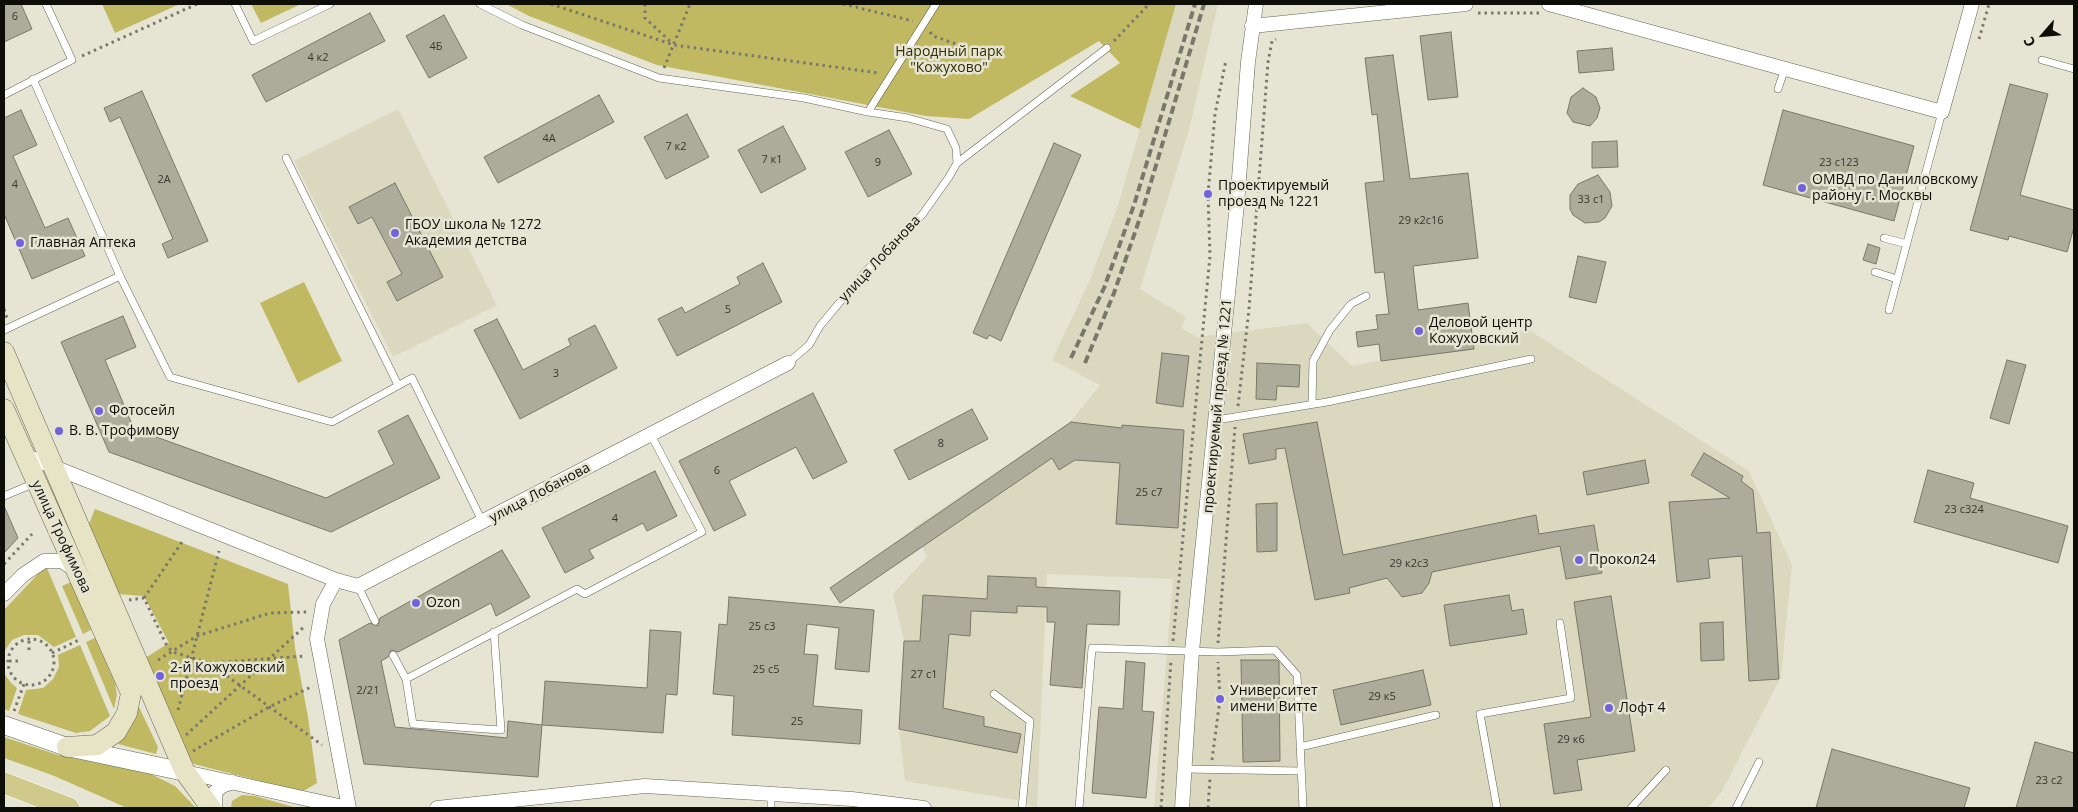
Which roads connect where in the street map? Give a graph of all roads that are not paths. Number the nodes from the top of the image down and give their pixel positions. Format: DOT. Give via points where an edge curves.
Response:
graph roads {
  1 [pos="46,4"];
  2 [pos="235,4"];
  3 [pos="330,4"];
  4 [pos="480,4"];
  5 [pos="936,4"];
  6 [pos="1256,4"];
  7 [pos="1972,4"];
  8 [pos="1468,9"];
  9 [pos="1548,9"];
  10 [pos="1252,26"];
  11 [pos="1106,48"];
  12 [pos="2042,60"];
  13 [pos="1785,68"];
  14 [pos="2074,69"];
  15 [pos="34,79"];
  16 [pos="1778,89"];
  17 [pos="4,95"];
  18 [pos="868,112"];
  19 [pos="1942,112"];
  20 [pos="286,158"];
  21 [pos="957,163"];
  22 [pos="1884,238"];
  23 [pos="1907,244"];
  24 [pos="1875,272"];
  25 [pos="120,276"];
  26 [pos="1897,279"];
  27 [pos="1366,296"];
  28 [pos="1889,310"];
  29 [pos="4,330"];
  30 [pos="4,352"];
  31 [pos="1531,359"];
  32 [pos="788,363"];
  33 [pos="398,385"];
  34 [pos="1312,404"];
  35 [pos="4,409"];
  36 [pos="1216,420"];
  37 [pos="651,436"];
  38 [pos="24,455"];
  39 [pos="53,467"];
  40 [pos="36,483"];
  41 [pos="4,496"];
  42 [pos="483,523"];
  43 [pos="76,571"];
  44 [pos="336,580"];
  45 [pos="358,586"];
  46 [pos="4,594"];
  47 [pos="375,621"];
  48 [pos="1560,623"];
  49 [pos="494,632"];
  50 [pos="1192,651"];
  51 [pos="393,655"];
  52 [pos="406,679"];
  53 [pos="994,694"];
  54 [pos="1436,715"];
  55 [pos="7,723"];
  56 [pos="1300,746"];
  57 [pos="67,747"];
  58 [pos="1759,762"];
  59 [pos="1184,770"];
  60 [pos="1666,770"];
  61 [pos="1301,771"];
  62 [pos="185,772"];
  63 [pos="233,782"];
  64 [pos="6,783"];
  65 [pos="771,794"];
  66 [pos="892,806"];
  67 [pos="69,808"];
  68 [pos="213,808"];
  69 [pos="349,808"];
  70 [pos="436,808"];
  71 [pos="771,808"];
  72 [pos="924,808"];
  73 [pos="1022,808"];
  74 [pos="1079,808"];
  75 [pos="1182,808"];
  76 [pos="1303,808"];
  77 [pos="1497,808"];
  78 [pos="1631,808"];
  79 [pos="1736,808"];
  1 -- 15 [label="lane" via="72,60"];
  2 -- 3 [label="lane" via="253,41"];
  4 -- 18 [label="lane" via="522,25 659,78 804,98"];
  5 -- 18 [label="lane"];
  6 -- 10 [label="street, проектируемый проезд № 1221"];
  7 -- 19 [label="street"];
  8 -- 10 [label="street"];
  9 -- 13 [label="street"];
  10 -- 36 [label="street, проектируемый проезд № 1221"];
  11 -- 21 [label="lane, улица Лобанова"];
  12 -- 14 [label="lane"];
  13 -- 16 [label="lane"];
  13 -- 19 [label="street"];
  15 -- 17 [label="lane"];
  15 -- 25 [label="lane"];
  18 -- 21 [label="lane" via="908,118 947,129 956,148"];
  19 -- 23 [label="lane"];
  20 -- 33 [label="lane"];
  21 -- 32 [label="lane, улица Лобанова" via="922,215 864,273 820,326 809,345"];
  22 -- 23 [label="lane"];
  23 -- 26 [label="lane"];
  24 -- 26 [label="lane"];
  25 -- 29 [label="lane"];
  25 -- 33 [label="lane" via="170,377 332,422"];
  26 -- 28 [label="lane"];
  27 -- 34 [label="lane" via="1351,304 1330,330 1313,361"];
  30 -- 39 [label="main road"];
  31 -- 34 [label="lane"];
  32 -- 37 [label="street, улица Лобанова"];
  33 -- 42 [label="lane" via="412,378"];
  34 -- 36 [label="lane"];
  35 -- 38 [label="main road, улица Трофимова"];
  36 -- 50 [label="street, проектируемый проезд № 1221"];
  37 -- 42 [label="street, улица Лобанова"];
  37 -- 49 [label="lane" via="702,532 585,594 577,589"];
  38 -- 39 [label="street"];
  38 -- 40 [label="main road, улица Трофимова"];
  39 -- 44 [label="street"];
  39 -- 62 [label="main road"];
  40 -- 41 [label="lane"];
  40 -- 43 [label="main road, улица Трофимова"];
  42 -- 45 [label="street, улица Лобанова"];
  43 -- 46 [label="street" via="62,561 44,561 23,575"];
  43 -- 57 [label="main road, улица Трофимова" via="131,693 127,713 116,732 97,744"];
  44 -- 45 [label="street"];
  44 -- 69 [label="street" via="323,604 317,639"];
  45 -- 47 [label="lane"];
  48 -- 77 [label="lane" via="1571,698 1480,714"];
  49 -- 52 [label="lane"];
  49 -- 52 [label="lane" via="501,730 413,724"];
  50 -- 56 [label="lane" via="1274,650 1297,675"];
  50 -- 59 [label="street, проектируемый проезд № 1221"];
  50 -- 74 [label="lane" via="1092,648"];
  51 -- 52 [label="lane"];
  53 -- 73 [label="lane" via="1030,721"];
  54 -- 56 [label="lane"];
  55 -- 57 [label="street"];
  56 -- 61 [label="lane"];
  57 -- 62 [label="street"];
  58 -- 79 [label="lane"];
  59 -- 61 [label="lane"];
  59 -- 75 [label="street, проектируемый проезд № 1221"];
  60 -- 78 [label="lane"];
  61 -- 76 [label="lane"];
  62 -- 63 [label="street"];
  62 -- 68 [label="main road"];
  63 -- 68 [label="street" via="215,792"];
  63 -- 69 [label="street"];
  64 -- 67 [label="main road"];
  65 -- 66 [label="street"];
  65 -- 70 [label="street" via="644,786"];
  65 -- 71 [label="lane"];
  66 -- 72 [label="street"];
}
